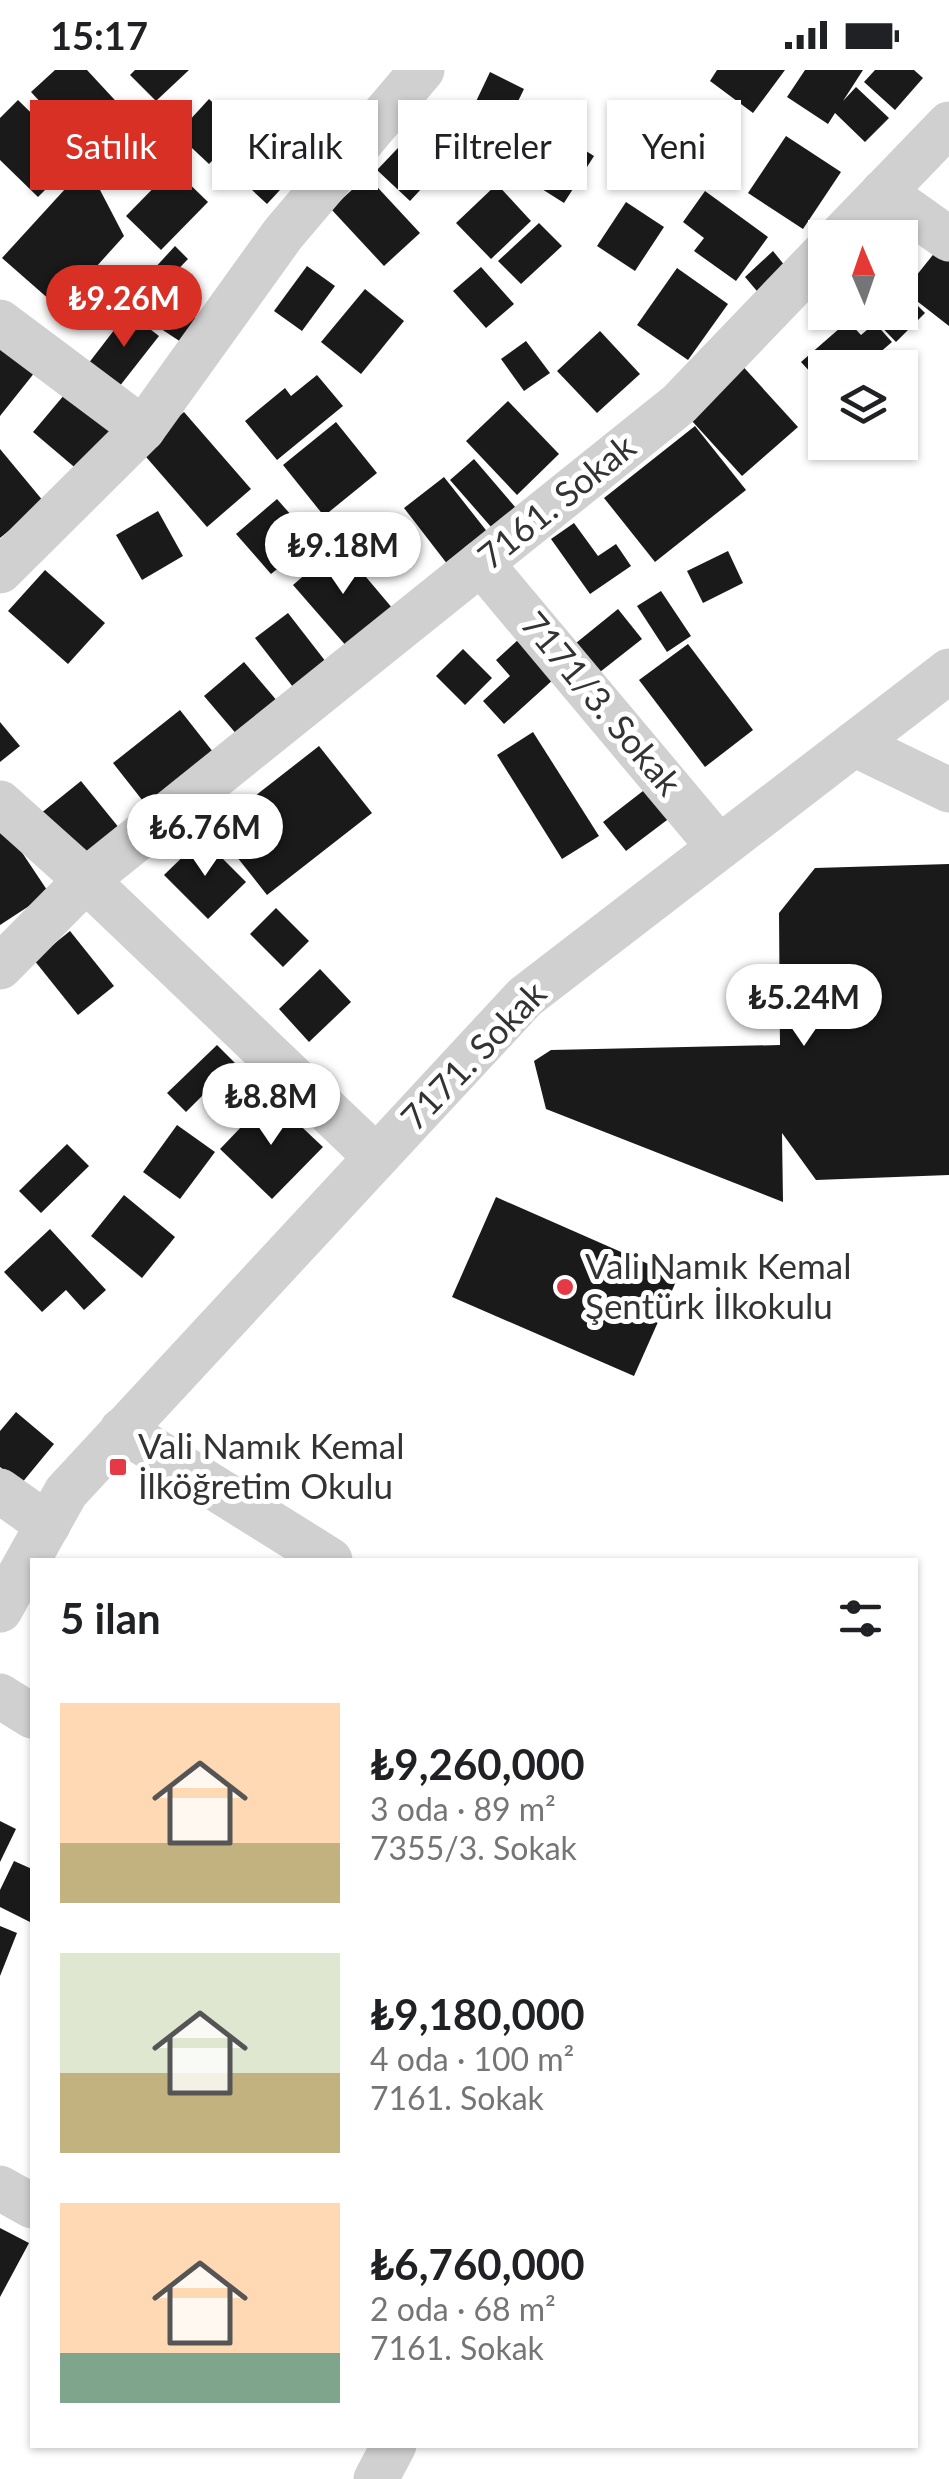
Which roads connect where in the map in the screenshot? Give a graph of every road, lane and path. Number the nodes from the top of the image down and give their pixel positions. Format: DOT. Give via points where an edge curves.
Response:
graph roads {
  1 [pos="422,70"];
  2 [pos="949,124"];
  3 [pos="883,192"];
  4 [pos="856,220"];
  5 [pos="949,239"];
  6 [pos="808,270"];
  7 [pos="0,322"];
  8 [pos="142,429"];
  9 [pos="481,563"];
  10 [pos="0,571"];
  11 [pos="949,671"];
  12 [pos="854,744"];
  13 [pos="949,790"];
  14 [pos="0,803"];
  15 [pos="719,847"];
  16 [pos="86,880"];
  17 [pos="0,967"];
  18 [pos="376,1157"];
  19 [pos="122,1430"];
  20 [pos="0,1491"];
  21 [pos="48,1524"];
  22 [pos="327,1558"];
  23 [pos="0,1610"];
  24 [pos="0,1696"];
  25 [pos="30,1715"];
  26 [pos="0,2188"];
  27 [pos="30,2205"];
  28 [pos="392,2448"];
  29 [pos="376,2479"];
  1 -- 8 [label="street" via="284,234"];
  2 -- 3 [label="street"];
  3 -- 4 [label="street"];
  3 -- 5 [label="street"];
  6 -- 9 [label="street, 7161. Sokak" via="679,404"];
  7 -- 8 [label="street"];
  8 -- 10 [label="street"];
  9 -- 15 [label="street, 7171/3. Sokak"];
  9 -- 16 [label="street, 7161. Sokak"];
  11 -- 12 [label="street, 7171. Sokak"];
  12 -- 13 [label="street"];
  12 -- 15 [label="street, 7171. Sokak"];
  14 -- 16 [label="street"];
  15 -- 18 [label="street, 7171. Sokak" via="525,997"];
  16 -- 17 [label="street, 7161. Sokak"];
  16 -- 18 [label="street"];
  18 -- 19 [label="street, 7171. Sokak"];
  19 -- 21 [label="street, 7171. Sokak" via="66,1492"];
  19 -- 22 [label="street"];
  20 -- 21 [label="street"];
  21 -- 23 [label="street, 7171. Sokak"];
  24 -- 25 [label="street"];
  26 -- 27 [label="street"];
  28 -- 29 [label="street"];
}
